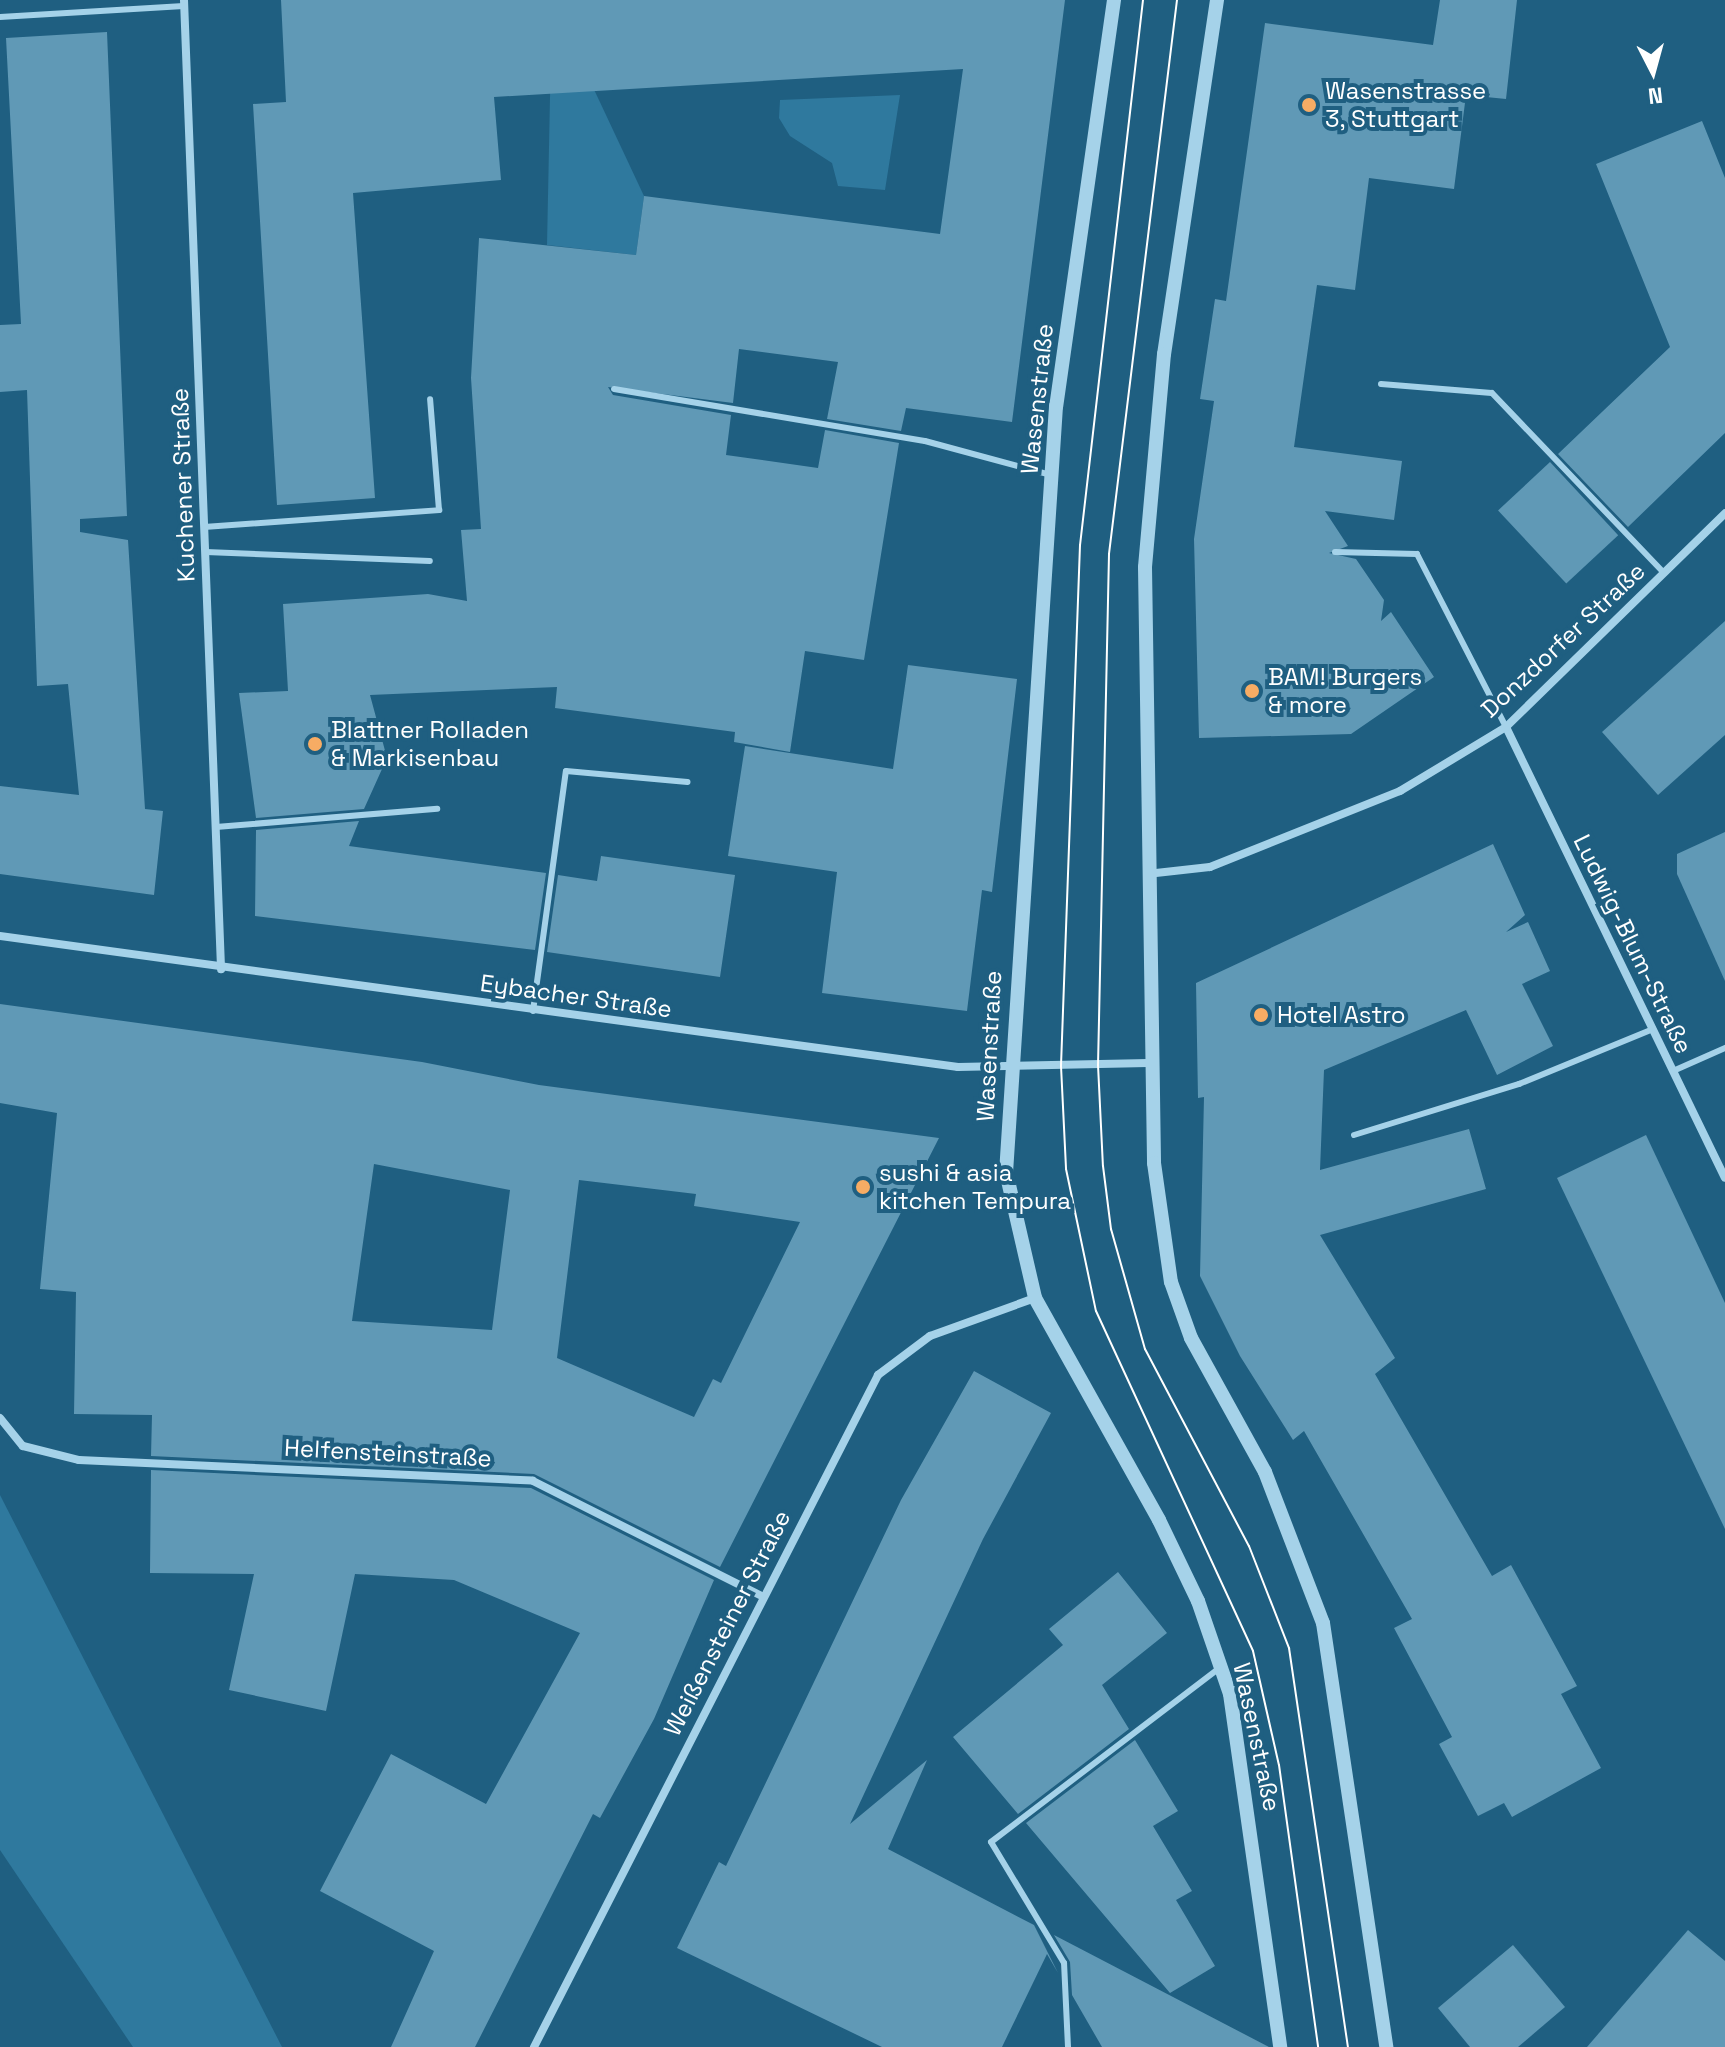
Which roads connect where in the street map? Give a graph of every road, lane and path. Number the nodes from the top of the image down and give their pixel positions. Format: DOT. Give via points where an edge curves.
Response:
graph roads {
  1 [pos="1114,0"];
  2 [pos="1217,0"];
  3 [pos="184,3"];
  4 [pos="0,17"];
  5 [pos="1381,384"];
  6 [pos="614,389"];
  7 [pos="430,399"];
  8 [pos="1051,475"];
  9 [pos="1725,513"];
  10 [pos="204,527"];
  11 [pos="206,552"];
  12 [pos="1335,552"];
  13 [pos="430,561"];
  14 [pos="1664,573"];
  15 [pos="1506,727"];
  16 [pos="688,782"];
  17 [pos="437,809"];
  18 [pos="216,827"];
  19 [pos="1147,874"];
  20 [pos="0,936"];
  21 [pos="221,969"];
  22 [pos="533,1011"];
  23 [pos="1653,1029"];
  24 [pos="1725,1048"];
  25 [pos="1148,1063"];
  26 [pos="1008,1068"];
  27 [pos="1673,1071"];
  28 [pos="1354,1135"];
  29 [pos="1725,1178"];
  30 [pos="1035,1298"];
  31 [pos="0,1418"];
  32 [pos="762,1596"];
  33 [pos="1221,1667"];
  34 [pos="534,2047"];
  35 [pos="1068,2047"];
  36 [pos="1280,2047"];
  37 [pos="1386,2047"];
  1 -- 8 [label="street, Wasenstraße"];
  2 -- 19 [label="street" via="1164,354 1146,551"];
  3 -- 4 [label="lane"];
  3 -- 10 [label="street, Kuchener Straße"];
  5 -- 14 [label="lane" via="1492,393"];
  6 -- 8 [label="lane" via="925,441"];
  7 -- 10 [label="lane" via="439,510"];
  8 -- 26 [label="street, Wasenstraße"];
  9 -- 14 [label="street, Donzdorfer Straße"];
  10 -- 11 [label="street, Kuchener Straße"];
  11 -- 13 [label="lane"];
  11 -- 18 [label="street, Kuchener Straße"];
  12 -- 15 [label="lane" via="1417,554"];
  14 -- 15 [label="street, Donzdorfer Straße"];
  15 -- 19 [label="street, Donzdorfer Straße" via="1387,797 1210,867"];
  15 -- 23 [label="street, Ludwig-Blum-Straße"];
  16 -- 22 [label="lane" via="566,771"];
  17 -- 18 [label="lane"];
  18 -- 21 [label="street, Kuchener Straße"];
  19 -- 25 [label="street"];
  20 -- 21 [label="street, Eybacher Straße"];
  21 -- 22 [label="street, Eybacher Straße"];
  22 -- 26 [label="street, Eybacher Straße"];
  23 -- 27 [label="street, Ludwig-Blum-Straße"];
  23 -- 28 [label="lane" via="1519,1084"];
  24 -- 27 [label="lane"];
  25 -- 26 [label="street, Eybacher Straße"];
  25 -- 37 [label="street" via="1171,1282 1191,1338 1265,1472 1323,1623"];
  26 -- 30 [label="street, Wasenstraße" via="1006,1172"];
  27 -- 29 [label="street, Ludwig-Blum-Straße"];
  30 -- 32 [label="street, Weißensteiner Straße" via="930,1336 878,1375"];
  30 -- 33 [label="street, Wasenstraße" via="1159,1520"];
  31 -- 32 [label="street, Helfensteinstraße" via="23,1446 79,1460 533,1481"];
  32 -- 34 [label="street, Weißensteiner Straße"];
  33 -- 35 [label="lane" via="991,1842 1064,1963"];
  33 -- 36 [label="street, Wasenstraße" via="1250,1803"];
}
